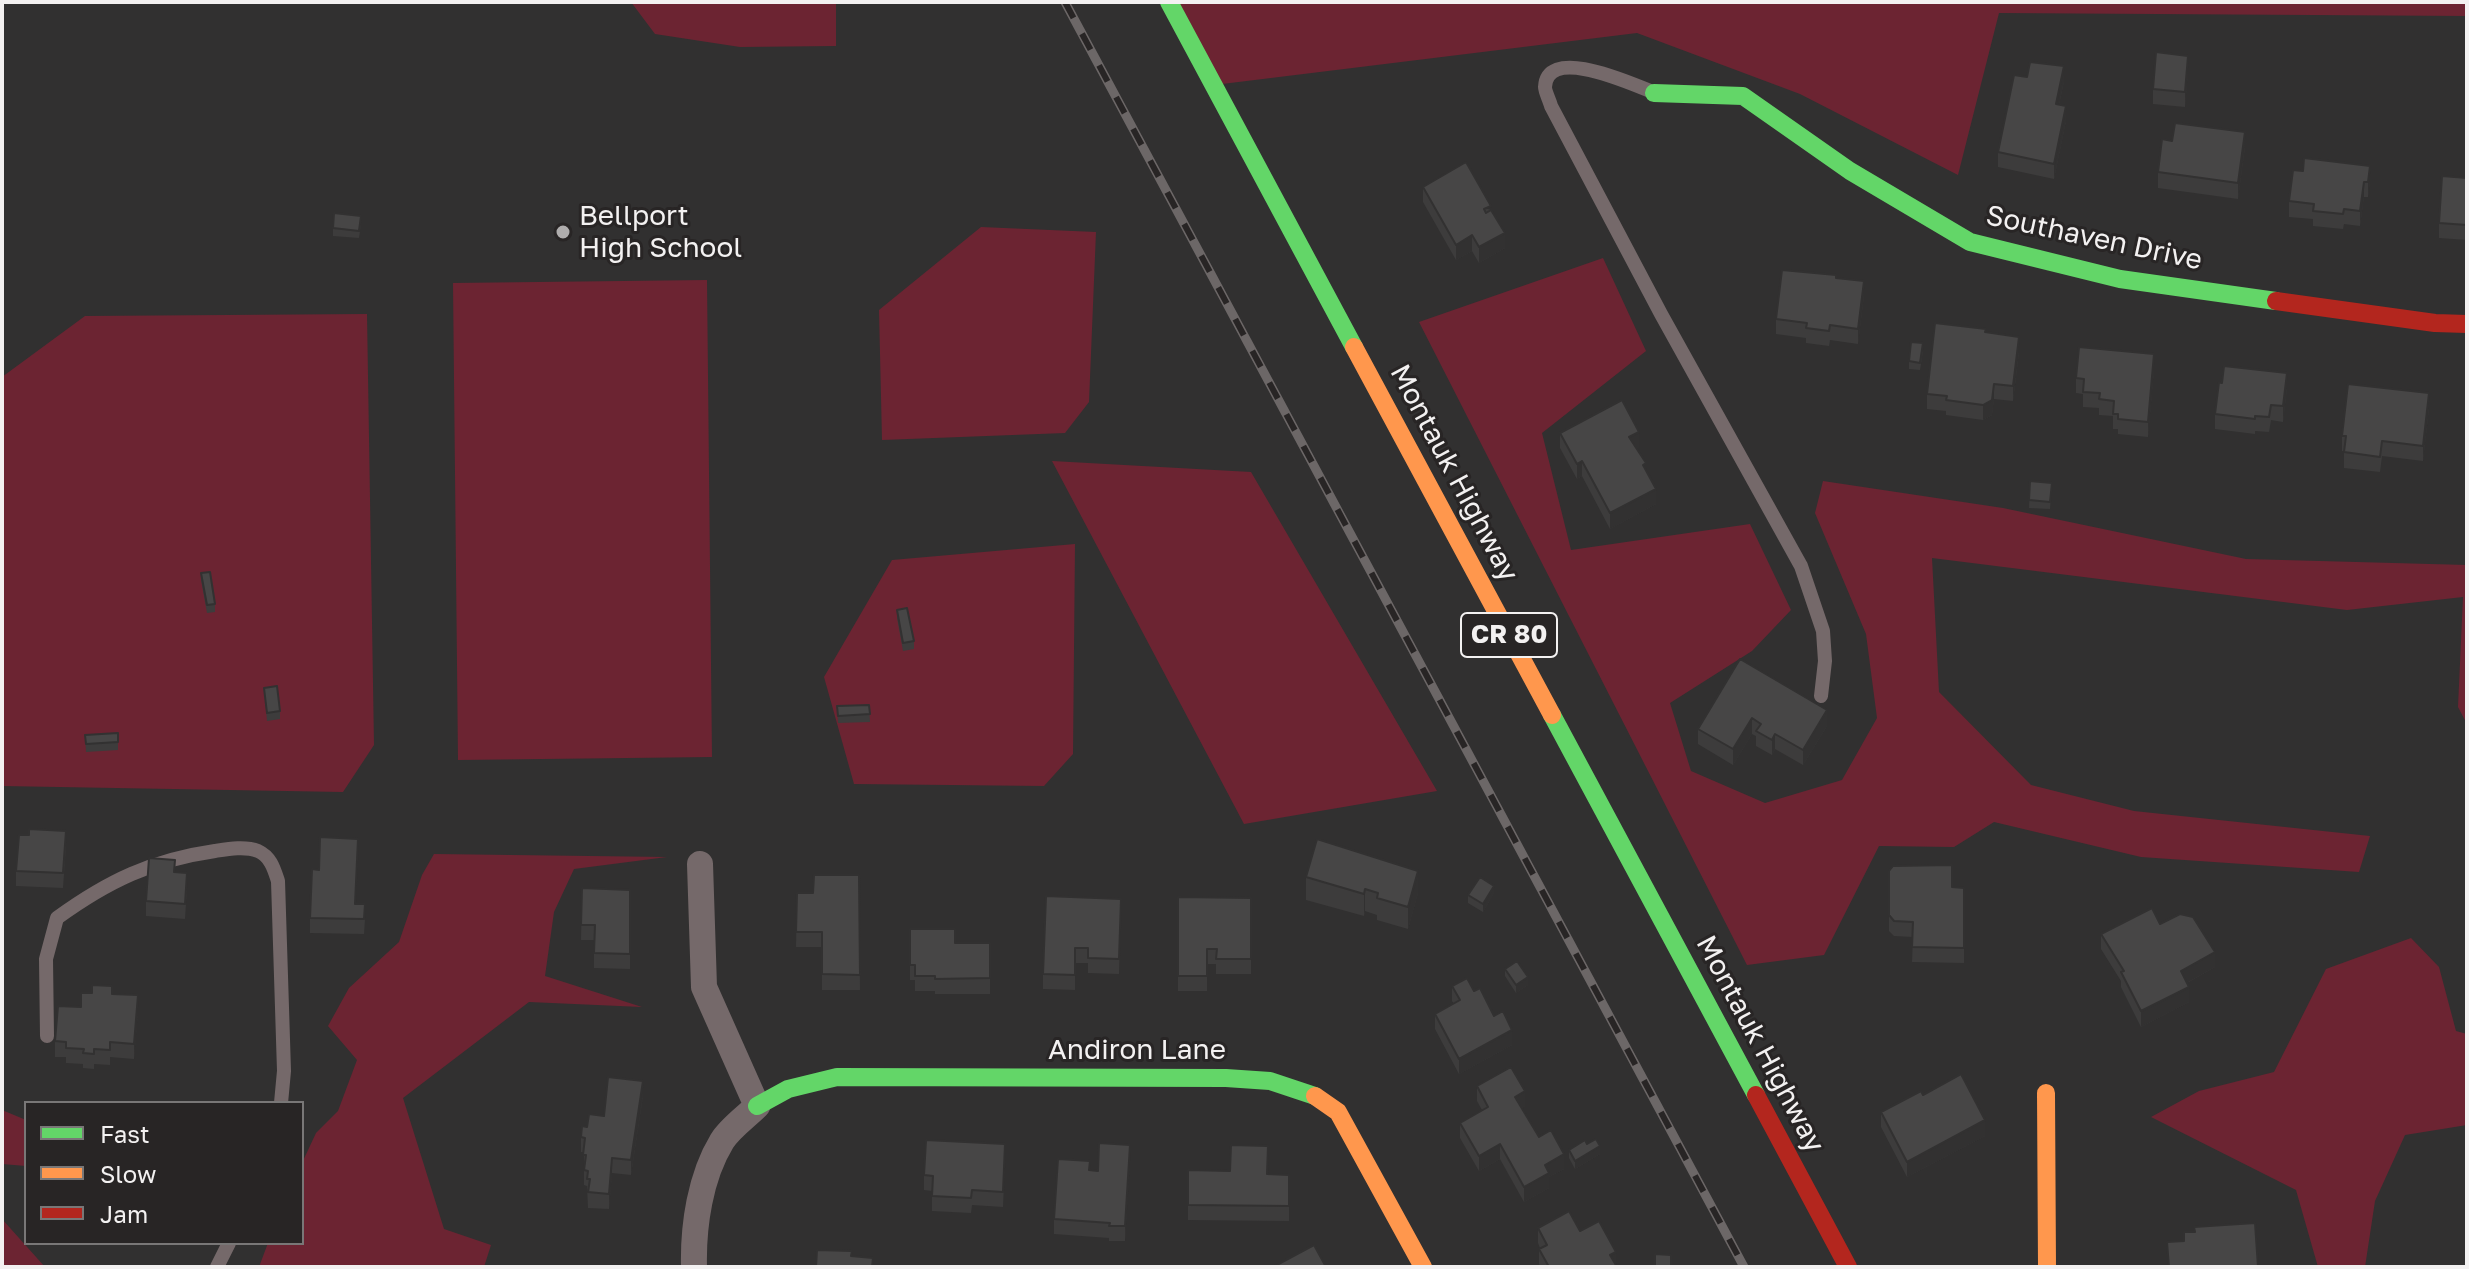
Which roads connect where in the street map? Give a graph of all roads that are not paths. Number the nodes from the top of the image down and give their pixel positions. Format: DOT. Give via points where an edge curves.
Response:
graph roads {
  1 [pos="1169,2"];
  2 [pos="1654,93"];
  3 [pos="2467,324"];
  4 [pos="1821,696"];
  5 [pos="700,864"];
  6 [pos="47,1036"];
  7 [pos="2046,1093"];
  8 [pos="281,1101"];
  9 [pos="757,1106"];
  10 [pos="228,1245"];
  11 [pos="217,1267"];
  12 [pos="694,1267"];
  13 [pos="1423,1267"];
  14 [pos="1848,1267"];
  15 [pos="2047,1267"];
  1 -- 14 [label="street, Montauk Highway / CR 80"];
  2 -- 3 [label="street, Southaven Drive" via="1743,96 1850,171 1970,242 2120,279"];
  2 -- 4 [label="lane" via="1609,74 1573,67 1559,68 1545,87 1661,314 1801,566 1823,631"];
  5 -- 9 [label="street" via="704,987"];
  6 -- 8 [label="lane" via="46,959 57,918 112,881 156,863 234,848 258,851 271,862 278,881"];
  7 -- 15 [label="street"];
  9 -- 12 [label="street" via="723,1140 705,1183"];
  9 -- 13 [label="street, Andiron Lane" via="788,1089 837,1077 1270,1081 1310,1093 1338,1112"];
  10 -- 11 [label="lane"];
}
